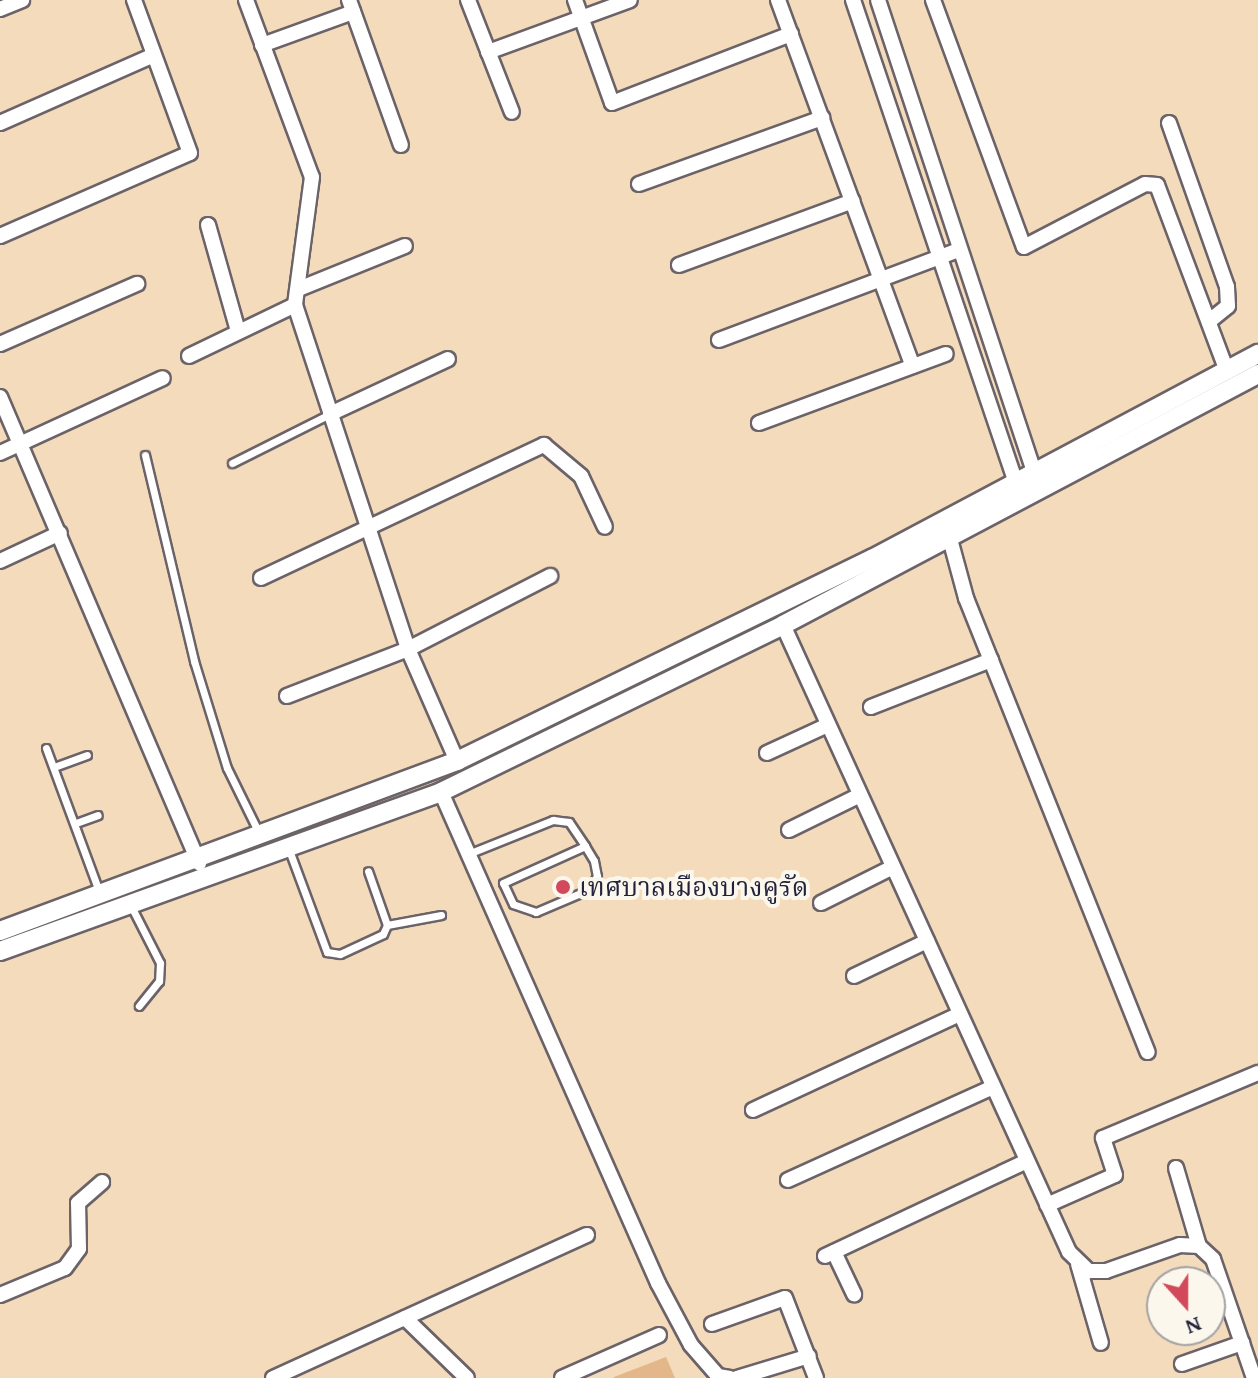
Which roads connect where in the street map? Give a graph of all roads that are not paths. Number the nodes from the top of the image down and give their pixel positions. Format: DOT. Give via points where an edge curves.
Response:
graph roads {
  1 [pos="22,0"];
  2 [pos="134,0"];
  3 [pos="246,0"];
  4 [pos="468,0"];
  5 [pos="575,0"];
  6 [pos="630,0"];
  7 [pos="778,0"];
  8 [pos="853,0"];
  9 [pos="878,0"];
  10 [pos="933,0"];
  11 [pos="351,6"];
  12 [pos="0,9"];
  13 [pos="582,18"];
  14 [pos="886,25"];
  15 [pos="791,34"];
  16 [pos="864,34"];
  17 [pos="262,45"];
  18 [pos="488,52"];
  19 [pos="154,55"];
  20 [pos="512,112"];
  21 [pos="822,118"];
  22 [pos="0,123"];
  23 [pos="1169,123"];
  24 [pos="401,145"];
  25 [pos="639,184"];
  26 [pos="853,201"];
  27 [pos="208,225"];
  28 [pos="0,236"];
  29 [pos="405,246"];
  30 [pos="959,250"];
  31 [pos="938,258"];
  32 [pos="679,265"];
  33 [pos="882,280"];
  34 [pos="137,284"];
  35 [pos="301,288"];
  36 [pos="295,305"];
  37 [pos="1212,319"];
  38 [pos="238,331"];
  39 [pos="719,340"];
  40 [pos="0,344"];
  41 [pos="946,354"];
  42 [pos="1258,354"];
  43 [pos="189,356"];
  44 [pos="448,359"];
  45 [pos="913,366"];
  46 [pos="1227,371"];
  47 [pos="1258,374"];
  48 [pos="163,378"];
  49 [pos="0,397"];
  50 [pos="330,414"];
  51 [pos="759,423"];
  52 [pos="21,443"];
  53 [pos="0,453"];
  54 [pos="145,455"];
  55 [pos="232,463"];
  56 [pos="1034,473"];
  57 [pos="1016,483"];
  58 [pos="605,527"];
  59 [pos="60,533"];
  60 [pos="367,533"];
  61 [pos="950,539"];
  62 [pos="0,561"];
  63 [pos="550,576"];
  64 [pos="261,578"];
  65 [pos="774,606"];
  66 [pos="783,625"];
  67 [pos="408,649"];
  68 [pos="991,660"];
  69 [pos="287,696"];
  70 [pos="871,707"];
  71 [pos="828,725"];
  72 [pos="46,748"];
  73 [pos="767,753"];
  74 [pos="87,755"];
  75 [pos="457,761"];
  76 [pos="54,767"];
  77 [pos="433,771"];
  78 [pos="465,780"];
  79 [pos="441,792"];
  80 [pos="860,795"];
  81 [pos="98,815"];
  82 [pos="76,823"];
  83 [pos="789,830"];
  84 [pos="262,839"];
  85 [pos="585,846"];
  86 [pos="289,850"];
  87 [pos="468,854"];
  88 [pos="199,863"];
  89 [pos="893,867"];
  90 [pos="368,871"];
  91 [pos="503,883"];
  92 [pos="485,893"];
  93 [pos="101,897"];
  94 [pos="821,903"];
  95 [pos="131,906"];
  96 [pos="441,915"];
  97 [pos="387,925"];
  98 [pos="0,931"];
  99 [pos="927,941"];
  100 [pos="0,951"];
  101 [pos="854,976"];
  102 [pos="139,1006"];
  103 [pos="960,1014"];
  104 [pos="1148,1052"];
  105 [pos="1258,1073"];
  106 [pos="993,1087"];
  107 [pos="753,1110"];
  108 [pos="1027,1161"];
  109 [pos="1176,1168"];
  110 [pos="788,1180"];
  111 [pos="102,1182"];
  112 [pos="1047,1205"];
  113 [pos="587,1235"];
  114 [pos="1199,1246"];
  115 [pos="1078,1264"];
  116 [pos="854,1294"];
  117 [pos="0,1295"];
  118 [pos="405,1318"];
  119 [pos="712,1324"];
  120 [pos="659,1335"];
  121 [pos="1101,1343"];
  122 [pos="1242,1343"];
  123 [pos="809,1356"];
  124 [pos="1182,1364"];
  125 [pos="273,1378"];
  126 [pos="467,1378"];
  127 [pos="562,1378"];
  128 [pos="730,1378"];
  129 [pos="737,1378"];
  130 [pos="816,1378"];
  131 [pos="1254,1378"];
  1 -- 12 [label="street"];
  2 -- 19 [label="street"];
  3 -- 17 [label="street"];
  4 -- 18 [label="street"];
  5 -- 13 [label="street"];
  6 -- 13 [label="street"];
  7 -- 15 [label="street"];
  8 -- 16 [label="street"];
  9 -- 14 [label="street"];
  10 -- 37 [label="street" via="1024,247 1145,184 1157,185"];
  11 -- 17 [label="street"];
  11 -- 24 [label="street"];
  13 -- 15 [label="street" via="612,103"];
  13 -- 18 [label="street"];
  14 -- 16 [label="street"];
  14 -- 30 [label="street"];
  15 -- 21 [label="street"];
  16 -- 31 [label="street"];
  17 -- 35 [label="street" via="312,177"];
  18 -- 20 [label="street"];
  19 -- 22 [label="street"];
  19 -- 28 [label="street" via="190,153"];
  21 -- 25 [label="street"];
  21 -- 26 [label="street"];
  23 -- 37 [label="street" via="1227,287 1228,306"];
  26 -- 32 [label="street"];
  26 -- 33 [label="street"];
  27 -- 38 [label="street"];
  29 -- 35 [label="street"];
  30 -- 31 [label="street"];
  30 -- 56 [label="street"];
  31 -- 33 [label="street"];
  31 -- 57 [label="street"];
  33 -- 39 [label="street"];
  33 -- 45 [label="street"];
  34 -- 40 [label="street"];
  35 -- 36 [label="street"];
  36 -- 38 [label="street"];
  36 -- 50 [label="street"];
  37 -- 46 [label="street"];
  38 -- 43 [label="street"];
  41 -- 45 [label="street"];
  42 -- 46 [label="street"];
  44 -- 50 [label="street"];
  45 -- 51 [label="street"];
  46 -- 56 [label="street"];
  47 -- 61 [label="street"];
  48 -- 52 [label="street"];
  49 -- 52 [label="street"];
  50 -- 55 [label="lane"];
  50 -- 60 [label="street"];
  52 -- 53 [label="street"];
  52 -- 59 [label="street"];
  54 -- 84 [label="lane" via="194,661 227,768"];
  56 -- 57 [label="street"];
  57 -- 65 [label="street"];
  58 -- 60 [label="street" via="581,476 544,445"];
  59 -- 62 [label="street"];
  59 -- 88 [label="street"];
  60 -- 64 [label="street"];
  60 -- 67 [label="street"];
  61 -- 66 [label="street"];
  61 -- 68 [label="street"];
  63 -- 67 [label="street"];
  65 -- 66 [label="street"];
  65 -- 75 [label="street"];
  66 -- 71 [label="street"];
  66 -- 78 [label="street"];
  67 -- 69 [label="street"];
  67 -- 75 [label="street"];
  68 -- 70 [label="street"];
  68 -- 104 [label="street"];
  71 -- 73 [label="street"];
  71 -- 80 [label="street"];
  72 -- 76 [label="lane"];
  74 -- 76 [label="lane"];
  75 -- 77 [label="street"];
  75 -- 78 [label="street"];
  76 -- 82 [label="lane"];
  77 -- 79 [label="street"];
  77 -- 84 [label="street"];
  78 -- 79 [label="street"];
  79 -- 86 [label="street"];
  79 -- 87 [label="street"];
  80 -- 83 [label="street"];
  80 -- 89 [label="street"];
  81 -- 82 [label="lane"];
  82 -- 93 [label="lane"];
  84 -- 88 [label="street"];
  85 -- 87 [label="lane" via="563,819"];
  85 -- 91 [label="lane"];
  85 -- 91 [label="lane" via="597,876 590,889 536,912 513,904"];
  86 -- 95 [label="street"];
  86 -- 97 [label="lane" via="327,952 340,954 383,934"];
  87 -- 92 [label="street"];
  88 -- 93 [label="street"];
  89 -- 94 [label="street"];
  89 -- 99 [label="street"];
  90 -- 97 [label="lane"];
  91 -- 92 [label="lane"];
  92 -- 128 [label="street" via="658,1283 691,1345 718,1376"];
  93 -- 98 [label="street"];
  95 -- 100 [label="street"];
  95 -- 102 [label="lane" via="160,963 159,981"];
  96 -- 97 [label="lane"];
  99 -- 101 [label="street"];
  99 -- 103 [label="street"];
  103 -- 106 [label="street"];
  103 -- 107 [label="street"];
  105 -- 112 [label="street" via="1103,1138 1115,1175"];
  106 -- 108 [label="street"];
  106 -- 110 [label="street"];
  108 -- 112 [label="street"];
  108 -- 116 [label="street" via="829,1254"];
  109 -- 114 [label="street"];
  111 -- 117 [label="street" via="78,1203 79,1249 65,1268"];
  112 -- 115 [label="street"];
  113 -- 118 [label="street"];
  114 -- 115 [label="street" via="1180,1245 1106,1271"];
  114 -- 122 [label="street" via="1213,1259"];
  115 -- 121 [label="street"];
  118 -- 125 [label="street"];
  118 -- 126 [label="street"];
  119 -- 123 [label="street" via="785,1298"];
  120 -- 127 [label="street"];
  122 -- 124 [label="street"];
  122 -- 131 [label="street"];
  123 -- 129 [label="street"];
  123 -- 130 [label="street"];
}
